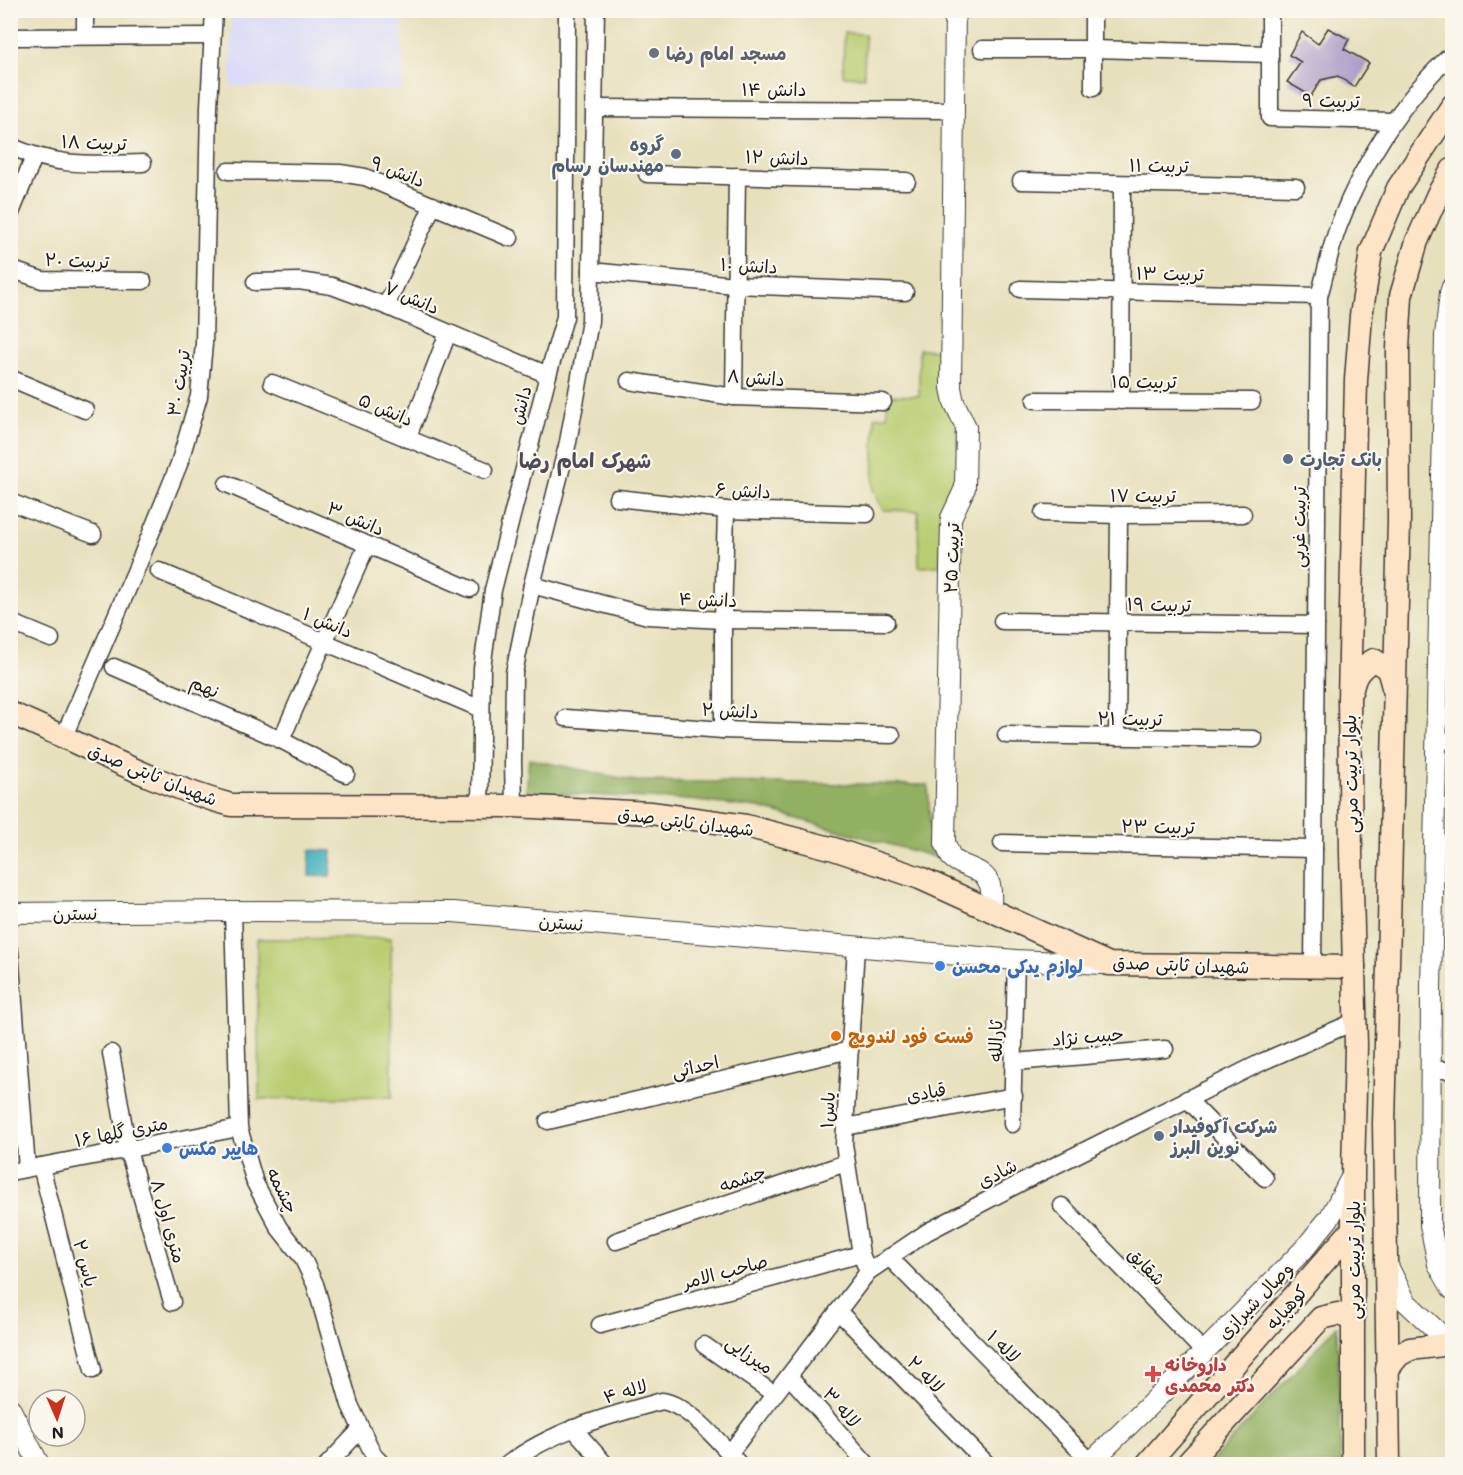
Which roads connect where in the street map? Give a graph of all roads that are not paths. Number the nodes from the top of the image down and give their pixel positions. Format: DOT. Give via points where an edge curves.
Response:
graph roads {
  1 [pos="85,10"];
  2 [pos="214,10"];
  3 [pos="567,10"];
  4 [pos="596,10"];
  5 [pos="955,10"];
  6 [pos="1093,10"];
  7 [pos="1270,10"];
  8 [pos="85,35"];
  9 [pos="212,36"];
  10 [pos="10,37"];
  11 [pos="982,49"];
  12 [pos="1093,49"];
  13 [pos="1270,54"];
  14 [pos="1452,54"];
  15 [pos="1093,88"];
  16 [pos="1452,106"];
  17 [pos="594,108"];
  18 [pos="955,110"];
  19 [pos="1392,122"];
  20 [pos="10,146"];
  21 [pos="34,157"];
  22 [pos="143,163"];
  23 [pos="1452,170"];
  24 [pos="228,171"];
  25 [pos="647,174"];
  26 [pos="737,176"];
  27 [pos="1021,180"];
  28 [pos="907,181"];
  29 [pos="1122,184"];
  30 [pos="1296,187"];
  31 [pos="434,206"];
  32 [pos="10,215"];
  33 [pos="510,238"];
  34 [pos="10,269"];
  35 [pos="591,271"];
  36 [pos="143,281"];
  37 [pos="255,282"];
  38 [pos="735,285"];
  39 [pos="1452,287"];
  40 [pos="1020,289"];
  41 [pos="1121,291"];
  42 [pos="905,292"];
  43 [pos="1319,296"];
  44 [pos="386,306"];
  45 [pos="565,317"];
  46 [pos="590,321"];
  47 [pos="448,333"];
  48 [pos="548,375"];
  49 [pos="10,378"];
  50 [pos="629,381"];
  51 [pos="273,383"];
  52 [pos="734,397"];
  53 [pos="1035,400"];
  54 [pos="1121,400"];
  55 [pos="1252,401"];
  56 [pos="883,402"];
  57 [pos="85,410"];
  58 [pos="407,439"];
  59 [pos="485,470"];
  60 [pos="227,484"];
  61 [pos="617,498"];
  62 [pos="10,502"];
  63 [pos="726,510"];
  64 [pos="1043,513"];
  65 [pos="867,514"];
  66 [pos="1243,514"];
  67 [pos="1119,515"];
  68 [pos="1447,526"];
  69 [pos="93,534"];
  70 [pos="367,544"];
  71 [pos="159,571"];
  72 [pos="532,585"];
  73 [pos="470,589"];
  74 [pos="723,620"];
  75 [pos="886,621"];
  76 [pos="1002,621"];
  77 [pos="10,622"];
  78 [pos="1118,623"];
  79 [pos="1316,625"];
  80 [pos="51,639"];
  81 [pos="324,642"];
  82 [pos="114,666"];
  83 [pos="1349,700"];
  84 [pos="1395,701"];
  85 [pos="481,709"];
  86 [pos="10,713"];
  87 [pos="566,718"];
  88 [pos="723,730"];
  89 [pos="891,735"];
  90 [pos="1006,735"];
  91 [pos="64,736"];
  92 [pos="1117,737"];
  93 [pos="1254,739"];
  94 [pos="281,740"];
  95 [pos="1445,740"];
  96 [pos="346,774"];
  97 [pos="480,806"];
  98 [pos="514,806"];
  99 [pos="1002,843"];
  100 [pos="1314,849"];
  101 [pos="991,909"];
  102 [pos="233,911"];
  103 [pos="10,913"];
  104 [pos="856,947"];
  105 [pos="10,952"];
  106 [pos="1016,960"];
  107 [pos="1109,964"];
  108 [pos="1313,967"];
  109 [pos="1354,967"];
  110 [pos="1356,1021"];
  111 [pos="1166,1049"];
  112 [pos="850,1050"];
  113 [pos="111,1053"];
  114 [pos="1015,1062"];
  115 [pos="1431,1070"];
  116 [pos="1452,1070"];
  117 [pos="1014,1096"];
  118 [pos="1187,1099"];
  119 [pos="548,1121"];
  120 [pos="1012,1124"];
  121 [pos="845,1127"];
  122 [pos="239,1128"];
  123 [pos="128,1150"];
  124 [pos="846,1163"];
  125 [pos="26,1168"];
  126 [pos="1353,1174"];
  127 [pos="1265,1178"];
  128 [pos="1062,1206"];
  129 [pos="1353,1230"];
  130 [pos="616,1241"];
  131 [pos="861,1254"];
  132 [pos="889,1257"];
  133 [pos="1386,1262"];
  134 [pos="868,1272"];
  135 [pos="1317,1272"];
  136 [pos="1452,1289"];
  137 [pos="172,1302"];
  138 [pos="838,1311"];
  139 [pos="1321,1318"];
  140 [pos="1353,1319"];
  141 [pos="600,1325"];
  142 [pos="1452,1344"];
  143 [pos="704,1345"];
  144 [pos="1204,1352"];
  145 [pos="93,1370"];
  146 [pos="1387,1370"];
  147 [pos="789,1376"];
  148 [pos="774,1394"];
  149 [pos="10,1408"];
  150 [pos="573,1428"];
  151 [pos="361,1429"];
  152 [pos="734,1459"];
  153 [pos="1158,1459"];
  154 [pos="1090,1463"];
  155 [pos="39,1464"];
  156 [pos="328,1464"];
  157 [pos="382,1464"];
  158 [pos="508,1464"];
  159 [pos="605,1464"];
  160 [pos="867,1464"];
  161 [pos="987,1464"];
  162 [pos="1187,1464"];
  163 [pos="1353,1464"];
  164 [pos="1389,1464"];
  1 -- 8 [label="street"];
  2 -- 9 [label="street, تربیت ۳۰"];
  3 -- 45 [label="street, دانش"];
  4 -- 17 [label="street"];
  5 -- 18 [label="street, تربیت ۲۵"];
  6 -- 12 [label="street"];
  7 -- 13 [label="street"];
  8 -- 9 [label="street"];
  8 -- 10 [label="street"];
  9 -- 91 [label="street, تربیت ۳۰" via="200,396 179,464"];
  11 -- 12 [label="street"];
  12 -- 13 [label="street"];
  12 -- 15 [label="street"];
  13 -- 19 [label="street, تربیت ۹" via="1270,118"];
  14 -- 19 [label="street, تربیت غربی"];
  16 -- 83 [label="main road, بلوار تربیت مربی" via="1398,188 1371,252 1356,380"];
  17 -- 18 [label="street, دانش ۱۴"];
  17 -- 35 [label="street"];
  18 -- 101 [label="street, تربیت ۲۵" via="951,388 966,427 965,488 951,518 945,843 952,857 987,879 991,886"];
  19 -- 43 [label="street, تربیت غربی" via="1338,227"];
  20 -- 21 [label="street, تربیت ۱۸"];
  21 -- 22 [label="street, تربیت ۱۸" via="69,164"];
  21 -- 32 [label="street"];
  23 -- 84 [label="main road, بلوار تربیت مربی" via="1417,241 1401,296"];
  24 -- 31 [label="street, دانش ۹" via="365,177"];
  25 -- 26 [label="street, دانش ۱۲"];
  26 -- 28 [label="street, دانش ۱۲"];
  26 -- 38 [label="street"];
  27 -- 29 [label="street, تربیت ۱۱"];
  29 -- 30 [label="street, تربیت ۱۱"];
  29 -- 41 [label="street"];
  31 -- 33 [label="street, دانش ۹"];
  31 -- 44 [label="street"];
  34 -- 36 [label="street, تربیت ۲۰" via="42,280"];
  35 -- 38 [label="street, دانش ۱۰"];
  35 -- 46 [label="street"];
  37 -- 44 [label="street, دانش ۷" via="299,281 332,286"];
  38 -- 42 [label="street, دانش ۱۰"];
  38 -- 52 [label="street"];
  39 -- 68 [label="street" via="1445,336"];
  40 -- 41 [label="street, تربیت ۱۳"];
  41 -- 43 [label="street, تربیت ۱۳"];
  41 -- 54 [label="street"];
  43 -- 79 [label="street, تربیت غربی"];
  44 -- 47 [label="street, دانش ۷"];
  45 -- 46 [label="street"];
  45 -- 48 [label="street, دانش"];
  46 -- 72 [label="street" via="568,442"];
  47 -- 48 [label="street, دانش ۷"];
  47 -- 58 [label="street"];
  48 -- 85 [label="street, دانش" via="493,590 482,668"];
  49 -- 57 [label="street"];
  50 -- 52 [label="street, دانش ۸"];
  51 -- 58 [label="street, دانش ۵"];
  52 -- 56 [label="street, دانش ۸"];
  53 -- 54 [label="street, تربیت ۱۵"];
  54 -- 55 [label="street, تربیت ۱۵"];
  58 -- 59 [label="street, دانش ۵"];
  60 -- 70 [label="street, دانش ۳"];
  61 -- 63 [label="street, دانش ۶"];
  62 -- 69 [label="street"];
  63 -- 65 [label="street, دانش ۶"];
  63 -- 74 [label="street"];
  64 -- 67 [label="street, تربیت ۱۷"];
  66 -- 67 [label="street, تربیت ۱۷"];
  67 -- 78 [label="street"];
  68 -- 95 [label="street"];
  70 -- 73 [label="street, دانش ۳"];
  70 -- 81 [label="street"];
  71 -- 81 [label="street, دانش ۱"];
  72 -- 74 [label="street, دانش ۴" via="648,616"];
  72 -- 98 [label="street" via="514,673"];
  74 -- 75 [label="street, دانش ۴"];
  74 -- 88 [label="street"];
  76 -- 78 [label="street, تربیت ۱۹"];
  77 -- 80 [label="street"];
  78 -- 79 [label="street, تربیت ۱۹"];
  78 -- 92 [label="street"];
  79 -- 100 [label="street, تربیت غربی"];
  81 -- 85 [label="street, دانش ۱"];
  81 -- 94 [label="street"];
  82 -- 94 [label="street, نهم"];
  83 -- 84 [label="main road" via="1358,672 1374,660 1389,669"];
  83 -- 109 [label="main road, بلوار تربیت مربی"];
  84 -- 133 [label="main road, بلوار تربیت مربی" via="1384,1124"];
  85 -- 97 [label="street, دانش"];
  86 -- 91 [label="main road, شهیدان ثابتی صدق"];
  87 -- 88 [label="street, دانش ۲"];
  88 -- 89 [label="street, دانش ۲"];
  90 -- 92 [label="street, تربیت ۲۱"];
  91 -- 97 [label="main road, شهیدان ثابتی صدق" via="182,789 231,805"];
  92 -- 93 [label="street, تربیت ۲۱"];
  94 -- 96 [label="street, نهم"];
  95 -- 115 [label="street"];
  97 -- 98 [label="main road, شهیدان ثابتی صدق"];
  98 -- 101 [label="main road, شهیدان ثابتی صدق" via="651,813 747,826 834,849 920,878"];
  99 -- 100 [label="street, تربیت ۲۳"];
  100 -- 108 [label="street, تربیت غربی"];
  101 -- 107 [label="main road, شهیدان ثابتی صدق"];
  102 -- 103 [label="street, نسترن"];
  102 -- 104 [label="street, نسترن" via="453,912"];
  102 -- 122 [label="street, چشمه"];
  104 -- 106 [label="street, نسترن"];
  104 -- 112 [label="street, یاس۱"];
  105 -- 125 [label="street, یاس ۲"];
  106 -- 107 [label="street, نسترن"];
  106 -- 114 [label="street, ثارالله"];
  107 -- 108 [label="main road, شهیدان ثابتی صدق"];
  108 -- 109 [label="main road, شهیدان ثابتی صدق"];
  109 -- 110 [label="main road, بلوار تربیت مربی"];
  110 -- 118 [label="street, شادی"];
  110 -- 126 [label="main road, بلوار تربیت مربی"];
  111 -- 114 [label="street, حبیب نژاد"];
  112 -- 119 [label="street, احداثی"];
  112 -- 121 [label="street, یاس۱"];
  113 -- 123 [label="street, ۸ متری اول"];
  114 -- 117 [label="street, ثارالله"];
  115 -- 116 [label="street"];
  115 -- 136 [label="street" via="1430,1225 1438,1263"];
  117 -- 120 [label="street, ثارالله"];
  117 -- 121 [label="street, قبادی"];
  118 -- 127 [label="street"];
  118 -- 132 [label="street, شادی" via="927,1232"];
  121 -- 124 [label="street, یاس۱"];
  122 -- 123 [label="street, ۱۶ متری گلها"];
  122 -- 151 [label="street, چشمه" via="255,1183 315,1284 350,1405"];
  123 -- 125 [label="street, ۱۶ متری گلها"];
  123 -- 137 [label="street, ۸ متری اول"];
  124 -- 130 [label="street, چشمه"];
  124 -- 131 [label="street, یاس۱"];
  125 -- 145 [label="street, یاس ۲"];
  126 -- 129 [label="main road, بلوار تربیت مربی"];
  126 -- 144 [label="street, وصال شیرازی" via="1330,1217 1305,1248"];
  128 -- 144 [label="street, شقایق"];
  129 -- 135 [label="main road, کوهپایه"];
  129 -- 140 [label="main road, بلوار تربیت مربی"];
  131 -- 134 [label="street, یاس۱"];
  131 -- 141 [label="street, صاحب الامر"];
  132 -- 134 [label="street, شادی"];
  132 -- 154 [label="street, لاله ۱"];
  133 -- 142 [label="street" via="1406,1302"];
  133 -- 146 [label="main road, بلوار تربیت مربی"];
  134 -- 138 [label="street, شادی"];
  135 -- 139 [label="main road" via="1331,1270 1341,1274 1344,1286 1336,1307"];
  135 -- 153 [label="main road, کوهپایه"];
  138 -- 147 [label="street, شادی"];
  138 -- 161 [label="street, لاله ۲"];
  139 -- 140 [label="main road, کوهپایه" via="1338,1314"];
  139 -- 162 [label="main road, کوهپایه"];
  140 -- 163 [label="main road, بلوار تربیت مربی"];
  142 -- 146 [label="main road" via="1410,1348 1399,1354"];
  143 -- 148 [label="street, میرزایی"];
  144 -- 154 [label="street, وصال شیرازی"];
  146 -- 164 [label="main road, بلوار تربیت مربی"];
  147 -- 148 [label="street, شادی"];
  147 -- 160 [label="street, لاله ۳"];
  148 -- 152 [label="street, شادی"];
  149 -- 155 [label="street"];
  150 -- 152 [label="street, لاله ۴" via="662,1401 673,1403"];
  150 -- 158 [label="street, لاله ۴"];
  150 -- 159 [label="street"];
  151 -- 156 [label="street"];
  151 -- 157 [label="street, چشمه"];
}
